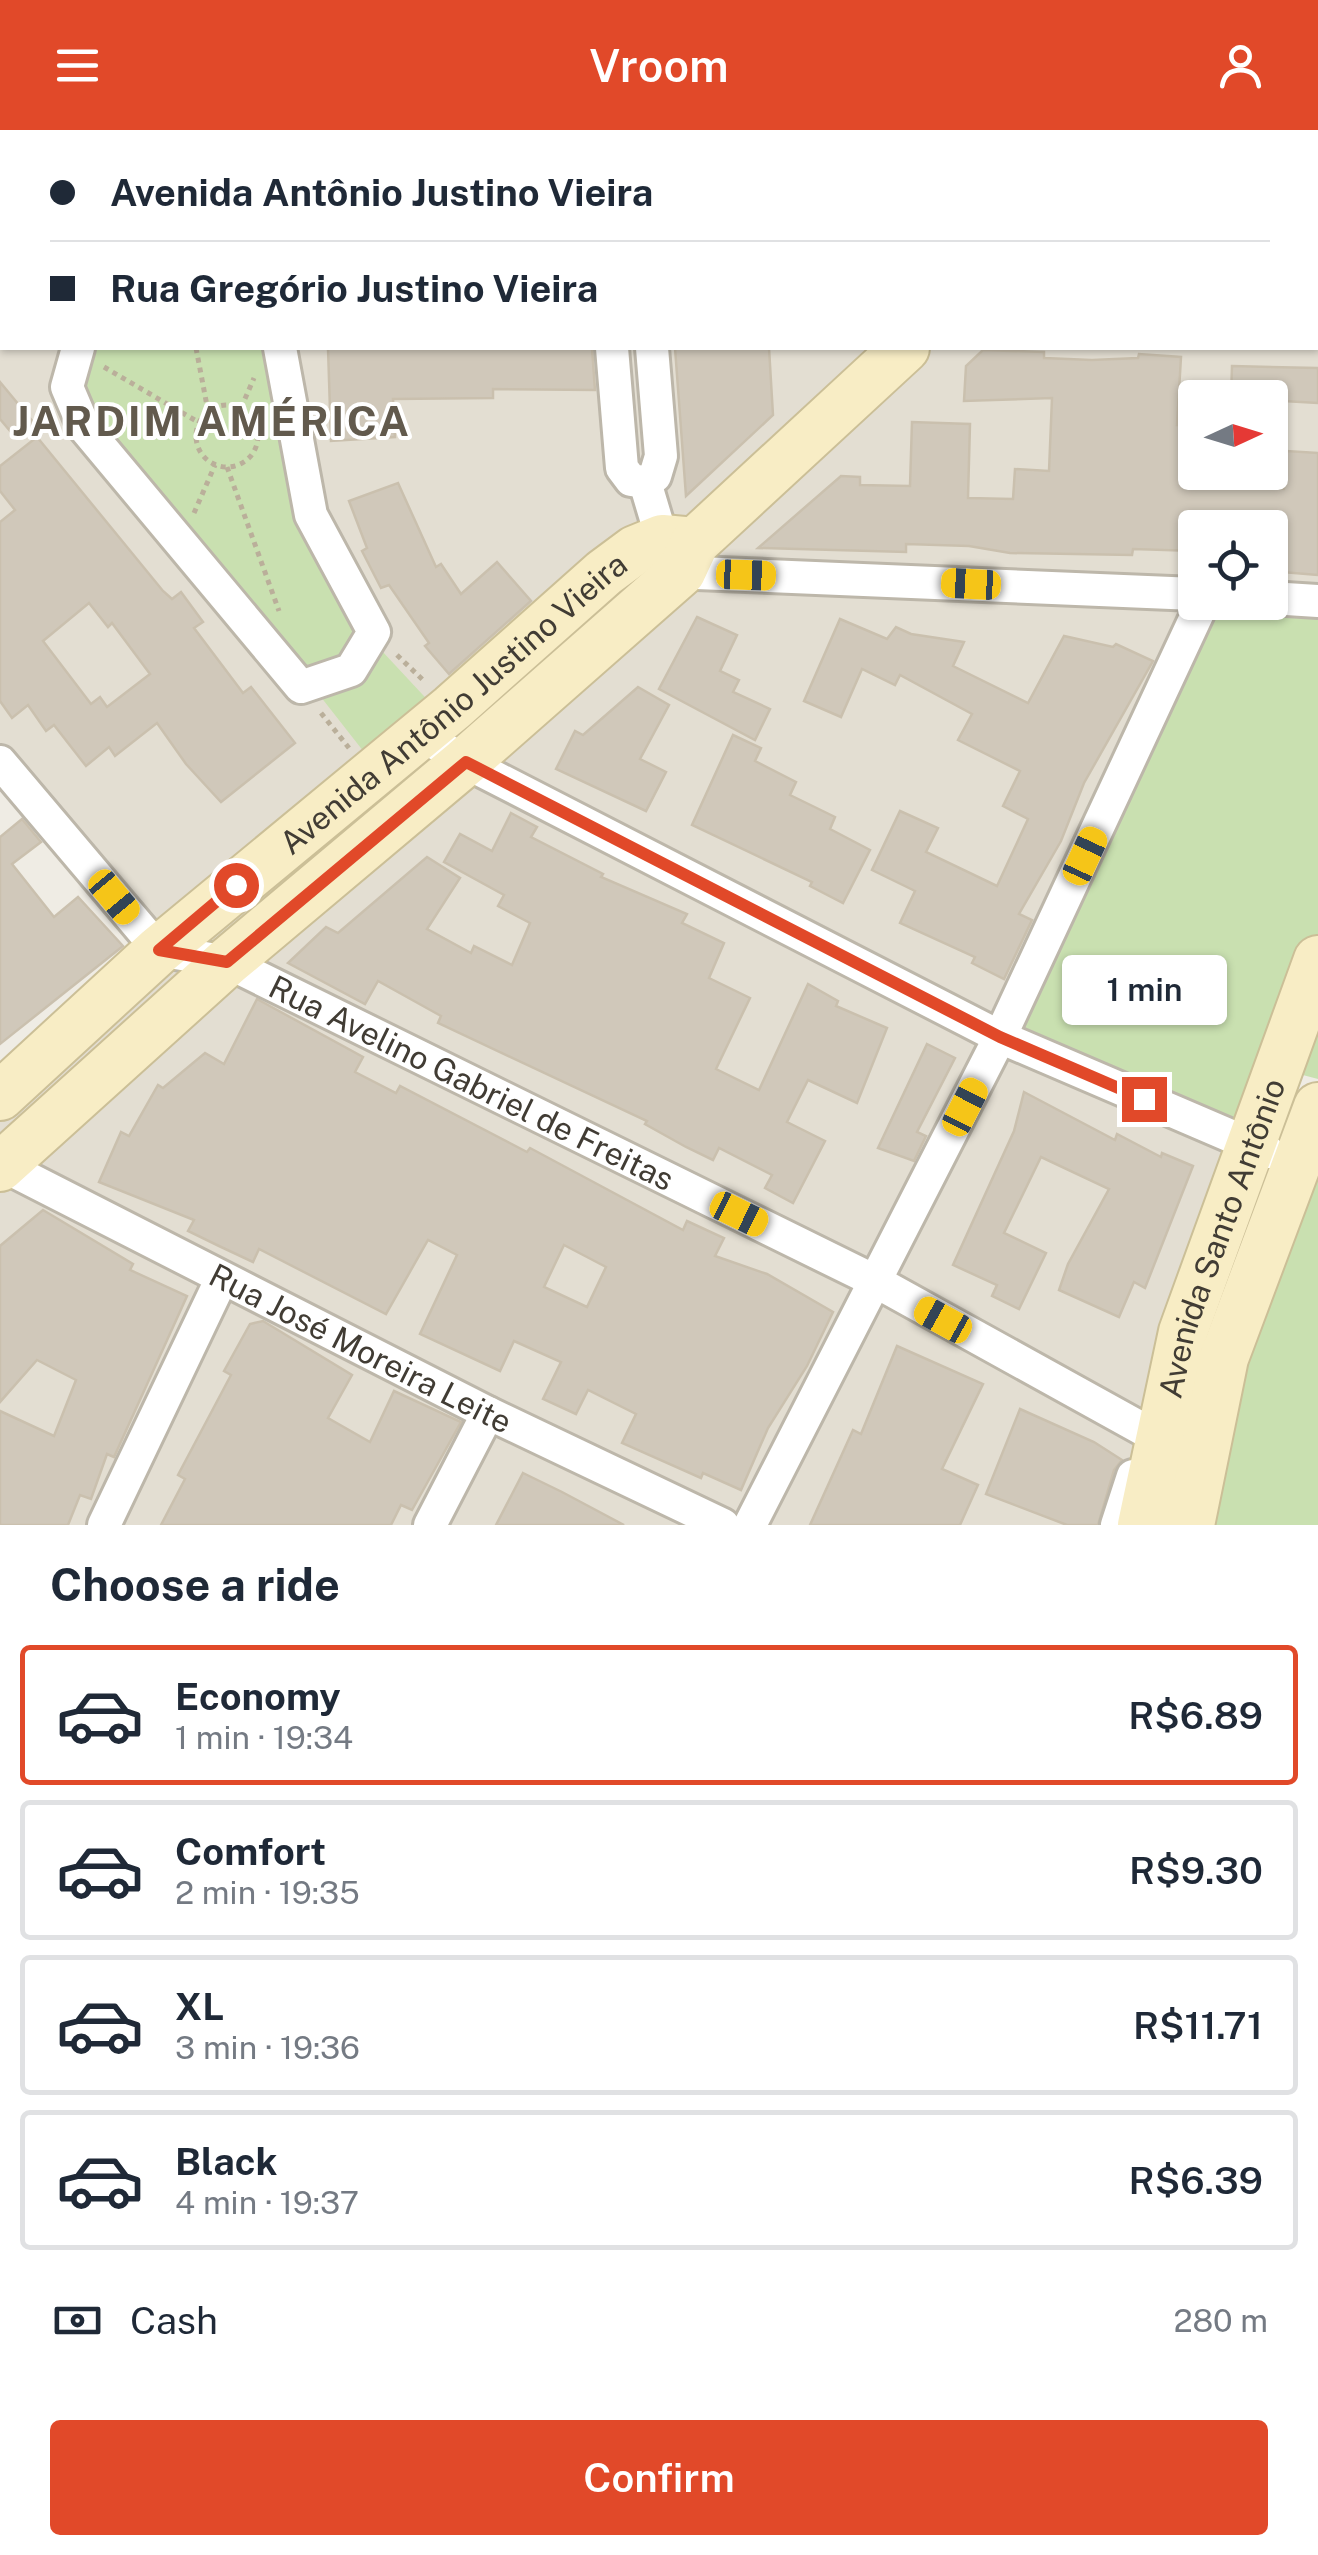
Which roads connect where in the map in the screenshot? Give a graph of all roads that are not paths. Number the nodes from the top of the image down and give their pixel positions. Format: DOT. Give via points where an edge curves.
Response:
graph roads {
  1 [pos="280,350"];
  2 [pos="612,350"];
  3 [pos="652,350"];
  4 [pos="903,350"];
  5 [pos="95,357"];
  6 [pos="645,482"];
  7 [pos="681,549"];
  8 [pos="1178,593"];
  9 [pos="1288,599"];
  10 [pos="1318,601"];
  11 [pos="1195,620"];
  12 [pos="437,721"];
  13 [pos="0,762"];
  14 [pos="466,762"];
  15 [pos="159,950"];
  16 [pos="1318,960"];
  17 [pos="227,962"];
  18 [pos="1000,1037"];
  19 [pos="0,1096"];
  20 [pos="1318,1107"];
  21 [pos="1251,1145"];
  22 [pos="1296,1162"];
  23 [pos="1,1165"];
  24 [pos="222,1278"];
  25 [pos="875,1282"];
  26 [pos="488,1413"];
  27 [pos="1153,1436"];
  28 [pos="1202,1461"];
  29 [pos="104,1525"];
  30 [pos="430,1525"];
  31 [pos="724,1525"];
  32 [pos="750,1525"];
  33 [pos="1117,1525"];
  34 [pos="1142,1525"];
  35 [pos="1190,1525"];
  1 -- 5 [label="street" via="311,515 374,632 351,670 301,687 84,427 67,387"];
  2 -- 6 [label="street" via="622,468 631,480"];
  3 -- 6 [label="street" via="662,456 655,476"];
  4 -- 7 [label="main road, Avenida Antônio Justino Vieira"];
  6 -- 7 [label="street"];
  7 -- 8 [label="street" via="709,574"];
  7 -- 12 [label="main road, Avenida Antônio Justino Vieira" via="635,550"];
  7 -- 14 [label="main road, Avenida Antônio Justino Vieira"];
  9 -- 10 [label="street"];
  11 -- 18 [label="street"];
  12 -- 14 [label="street"];
  12 -- 15 [label="main road, Avenida Antônio Justino Vieira"];
  13 -- 15 [label="street"];
  14 -- 17 [label="main road, Avenida Antônio Justino Vieira"];
  14 -- 18 [label="street"];
  15 -- 17 [label="street, Rua Avelino Gabriel de Freitas"];
  15 -- 19 [label="main road, Avenida Antônio Justino Vieira"];
  16 -- 21 [label="main road, Avenida Santo Antônio"];
  17 -- 23 [label="main road, Avenida Antônio Justino Vieira"];
  17 -- 25 [label="street, Rua Avelino Gabriel de Freitas"];
  18 -- 21 [label="street"];
  18 -- 25 [label="street"];
  20 -- 22 [label="main road, Avenida Santo Antônio"];
  21 -- 22 [label="street"];
  21 -- 27 [label="main road, Avenida Santo Antônio"];
  22 -- 28 [label="main road, Avenida Santo Antônio" via="1224,1358"];
  23 -- 24 [label="street, Rua José Moreira Leite"];
  24 -- 26 [label="street, Rua José Moreira Leite"];
  24 -- 29 [label="street"];
  25 -- 27 [label="street, Rua Avelino Gabriel de Freitas"];
  25 -- 32 [label="street"];
  26 -- 30 [label="street"];
  26 -- 31 [label="street, Rua José Moreira Leite"];
  27 -- 28 [label="street, Rua Avelino Gabriel de Freitas"];
  27 -- 33 [label="street"];
  27 -- 34 [label="main road, Avenida Santo Antônio"];
  28 -- 35 [label="main road, Avenida Santo Antônio"];
}
